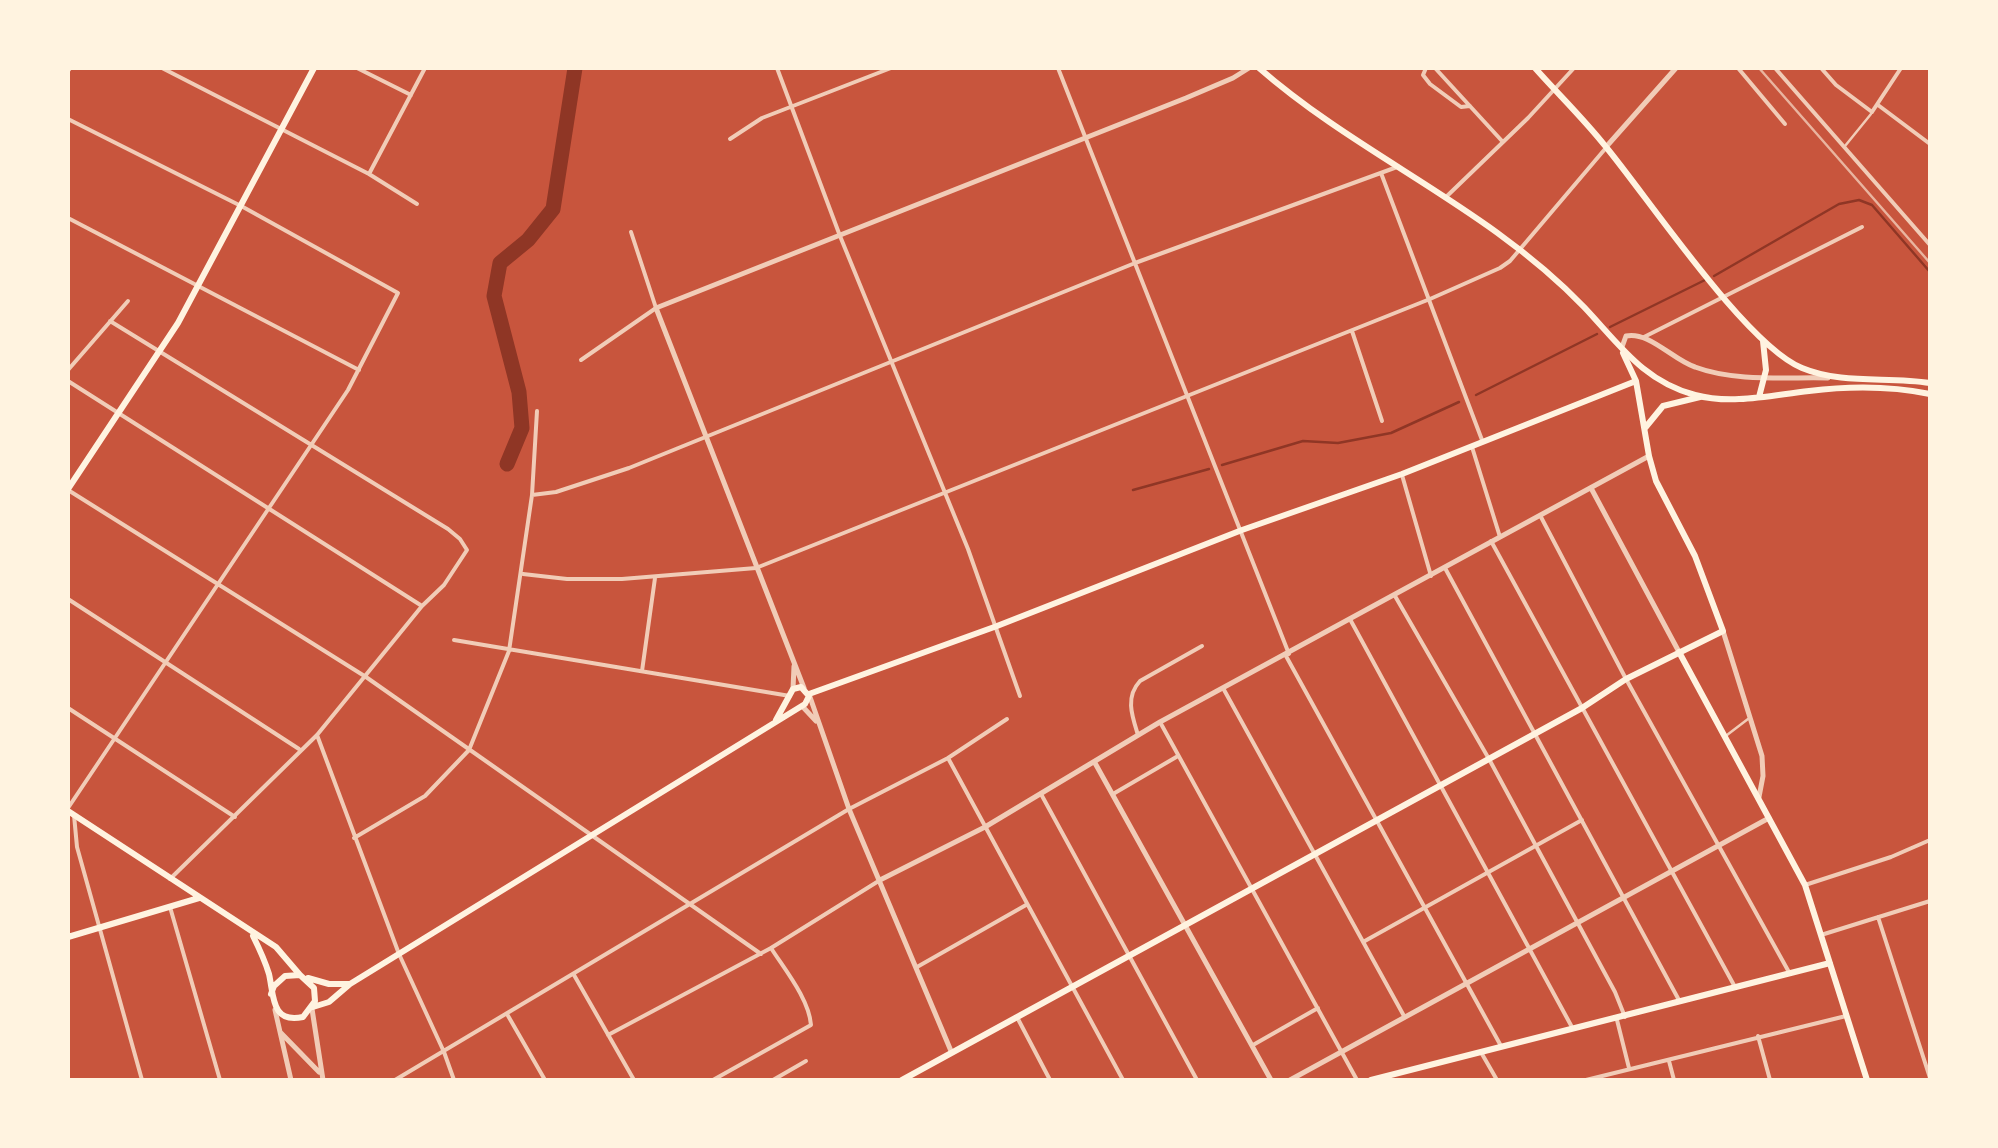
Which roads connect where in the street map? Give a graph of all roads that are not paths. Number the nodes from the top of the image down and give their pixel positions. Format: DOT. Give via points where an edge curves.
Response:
graph roads {
  1 [pos="162,68"];
  2 [pos="314,68"];
  3 [pos="357,68"];
  4 [pos="425,68"];
  5 [pos="778,68"];
  6 [pos="890,68"];
  7 [pos="1058,68"];
  8 [pos="1249,68"];
  9 [pos="1259,68"];
  10 [pos="1426,68"];
  11 [pos="1434,68"];
  12 [pos="1535,68"];
  13 [pos="1574,68"];
  14 [pos="1676,68"];
  15 [pos="1738,68"];
  16 [pos="1776,68"];
  17 [pos="1821,68"];
  18 [pos="1901,68"];
  19 [pos="1554,89"];
  20 [pos="411,95"];
  21 [pos="1878,105"];
  22 [pos="794,106"];
  23 [pos="1470,106"];
  24 [pos="1872,112"];
  25 [pos="68,118"];
  26 [pos="1785,124"];
  27 [pos="283,129"];
  28 [pos="730,139"];
  29 [pos="1085,139"];
  30 [pos="1502,141"];
  31 [pos="1930,144"];
  32 [pos="1606,147"];
  33 [pos="1843,148"];
  34 [pos="1400,165"];
  35 [pos="1381,173"];
  36 [pos="369,174"];
  37 [pos="1446,196"];
  38 [pos="418,204"];
  39 [pos="243,206"];
  40 [pos="68,218"];
  41 [pos="1862,227"];
  42 [pos="631,232"];
  43 [pos="840,236"];
  44 [pos="1930,245"];
  45 [pos="1522,248"];
  46 [pos="1135,262"];
  47 [pos="200,286"];
  48 [pos="1725,297"];
  49 [pos="1430,300"];
  50 [pos="128,301"];
  51 [pos="656,308"];
  52 [pos="110,321"];
  53 [pos="1352,330"];
  54 [pos="1644,338"];
  55 [pos="1763,340"];
  56 [pos="159,351"];
  57 [pos="1623,354"];
  58 [pos="581,360"];
  59 [pos="892,362"];
  60 [pos="68,370"];
  61 [pos="359,370"];
  62 [pos="1765,377"];
  63 [pos="1846,378"];
  64 [pos="1636,380"];
  65 [pos="68,382"];
  66 [pos="1930,383"];
  67 [pos="1930,394"];
  68 [pos="1186,395"];
  69 [pos="1700,396"];
  70 [pos="1759,397"];
  71 [pos="537,411"];
  72 [pos="116,415"];
  73 [pos="1382,421"];
  74 [pos="1644,429"];
  75 [pos="706,438"];
  76 [pos="1482,443"];
  77 [pos="310,445"];
  78 [pos="1472,448"];
  79 [pos="1648,456"];
  80 [pos="1402,474"];
  81 [pos="1592,488"];
  82 [pos="68,489"];
  83 [pos="944,494"];
  84 [pos="532,495"];
  85 [pos="266,509"];
  86 [pos="1540,514"];
  87 [pos="1242,530"];
  88 [pos="1500,537"];
  89 [pos="1492,542"];
  90 [pos="756,568"];
  91 [pos="1445,568"];
  92 [pos="523,574"];
  93 [pos="1431,576"];
  94 [pos="655,578"];
  95 [pos="219,583"];
  96 [pos="1395,596"];
  97 [pos="68,599"];
  98 [pos="422,606"];
  99 [pos="1351,620"];
  100 [pos="996,626"];
  101 [pos="1723,631"];
  102 [pos="454,640"];
  103 [pos="1202,646"];
  104 [pos="509,651"];
  105 [pos="1680,652"];
  106 [pos="1288,655"];
  107 [pos="164,663"];
  108 [pos="794,663"];
  109 [pos="642,672"];
  110 [pos="366,677"];
  111 [pos="1626,679"];
  112 [pos="1223,688"];
  113 [pos="807,692"];
  114 [pos="791,695"];
  115 [pos="1020,696"];
  116 [pos="801,706"];
  117 [pos="68,708"];
  118 [pos="1582,708"];
  119 [pos="1008,718"];
  120 [pos="1750,718"];
  121 [pos="776,720"];
  122 [pos="1160,722"];
  123 [pos="818,724"];
  124 [pos="1535,734"];
  125 [pos="317,735"];
  126 [pos="1138,736"];
  127 [pos="1725,736"];
  128 [pos="114,739"];
  129 [pos="300,750"];
  130 [pos="469,750"];
  131 [pos="1178,756"];
  132 [pos="948,758"];
  133 [pos="1490,759"];
  134 [pos="1094,763"];
  135 [pos="1440,786"];
  136 [pos="1041,794"];
  137 [pos="1113,794"];
  138 [pos="1759,797"];
  139 [pos="849,810"];
  140 [pos="70,811"];
  141 [pos="235,817"];
  142 [pos="1770,818"];
  143 [pos="1583,819"];
  144 [pos="1378,820"];
  145 [pos="985,826"];
  146 [pos="592,834"];
  147 [pos="354,838"];
  148 [pos="1930,840"];
  149 [pos="1535,846"];
  150 [pos="1720,846"];
  151 [pos="1315,855"];
  152 [pos="1671,871"];
  153 [pos="1488,873"];
  154 [pos="170,879"];
  155 [pos="880,880"];
  156 [pos="1805,884"];
  157 [pos="1252,888"];
  158 [pos="1624,896"];
  159 [pos="199,898"];
  160 [pos="1930,901"];
  161 [pos="691,904"];
  162 [pos="1026,906"];
  163 [pos="170,907"];
  164 [pos="1425,907"];
  165 [pos="1878,917"];
  166 [pos="1576,923"];
  167 [pos="1185,926"];
  168 [pos="101,928"];
  169 [pos="1821,934"];
  170 [pos="252,935"];
  171 [pos="68,937"];
  172 [pos="1364,942"];
  173 [pos="771,948"];
  174 [pos="1529,950"];
  175 [pos="399,954"];
  176 [pos="761,954"];
  177 [pos="1128,956"];
  178 [pos="1830,963"];
  179 [pos="916,968"];
  180 [pos="1790,974"];
  181 [pos="574,975"];
  182 [pos="303,977"];
  183 [pos="350,984"];
  184 [pos="1468,984"];
  185 [pos="1071,988"];
  186 [pos="1735,988"];
  187 [pos="272,994"];
  188 [pos="1680,1002"];
  189 [pos="312,1008"];
  190 [pos="1318,1008"];
  191 [pos="275,1010"];
  192 [pos="507,1014"];
  193 [pos="1016,1015"];
  194 [pos="1846,1016"];
  195 [pos="1405,1017"];
  196 [pos="1621,1018"];
  197 [pos="278,1031"];
  198 [pos="1574,1031"];
  199 [pos="608,1035"];
  200 [pos="1758,1036"];
  201 [pos="1251,1046"];
  202 [pos="1502,1048"];
  203 [pos="951,1051"];
  204 [pos="444,1052"];
  205 [pos="1343,1052"];
  206 [pos="1482,1054"];
  207 [pos="1668,1060"];
  208 [pos="806,1062"];
  209 [pos="1630,1070"];
  210 [pos="322,1077"];
  211 [pos="1930,1078"];
  212 [pos="142,1080"];
  213 [pos="220,1080"];
  214 [pos="291,1080"];
  215 [pos="395,1080"];
  216 [pos="454,1080"];
  217 [pos="545,1080"];
  218 [pos="634,1080"];
  219 [pos="712,1080"];
  220 [pos="773,1080"];
  221 [pos="904,1080"];
  222 [pos="1050,1080"];
  223 [pos="1123,1080"];
  224 [pos="1198,1080"];
  225 [pos="1271,1080"];
  226 [pos="1290,1080"];
  227 [pos="1357,1080"];
  228 [pos="1370,1080"];
  229 [pos="1497,1080"];
  230 [pos="1586,1080"];
  231 [pos="1674,1080"];
  232 [pos="1770,1080"];
  233 [pos="1867,1080"];
  1 -- 27 [label="street"];
  2 -- 27 [label="main road"];
  3 -- 20 [label="street"];
  4 -- 20 [label="street"];
  5 -- 22 [label="street"];
  6 -- 22 [label="street"];
  7 -- 29 [label="street"];
  8 -- 29 [label="street"];
  9 -- 34 [label="main road" via="1323,119"];
  10 -- 23 [label="street" via="1430,84 1461,107"];
  11 -- 23 [label="street"];
  12 -- 19 [label="main road"];
  13 -- 19 [label="street"];
  14 -- 32 [label="street"];
  15 -- 26 [label="street"];
  16 -- 33 [label="street"];
  17 -- 24 [label="street"];
  18 -- 21 [label="street"];
  19 -- 30 [label="street"];
  19 -- 32 [label="main road"];
  20 -- 36 [label="street"];
  21 -- 24 [label="street"];
  21 -- 31 [label="street"];
  22 -- 28 [label="street"];
  22 -- 43 [label="street"];
  23 -- 30 [label="street"];
  24 -- 33 [label="lane"];
  25 -- 39 [label="street"];
  27 -- 36 [label="street"];
  27 -- 39 [label="main road"];
  29 -- 43 [label="street"];
  29 -- 46 [label="street"];
  30 -- 37 [label="street"];
  32 -- 45 [label="street"];
  32 -- 48 [label="main road"];
  33 -- 44 [label="street"];
  34 -- 35 [label="street"];
  34 -- 37 [label="main road"];
  35 -- 46 [label="street"];
  35 -- 49 [label="street"];
  36 -- 38 [label="street"];
  37 -- 45 [label="main road"];
  39 -- 47 [label="main road"];
  39 -- 61 [label="street" via="398,292"];
  40 -- 47 [label="street"];
  41 -- 48 [label="street"];
  42 -- 51 [label="street"];
  43 -- 51 [label="street"];
  43 -- 59 [label="street"];
  45 -- 49 [label="street" via="1500,268"];
  45 -- 57 [label="main road"];
  46 -- 59 [label="street"];
  46 -- 68 [label="street"];
  47 -- 56 [label="main road"];
  47 -- 61 [label="street"];
  48 -- 54 [label="street"];
  48 -- 55 [label="main road"];
  49 -- 53 [label="street"];
  49 -- 76 [label="street"];
  50 -- 52 [label="street"];
  51 -- 58 [label="street"];
  51 -- 75 [label="street"];
  52 -- 56 [label="street"];
  52 -- 60 [label="street"];
  53 -- 68 [label="street"];
  53 -- 73 [label="street"];
  54 -- 57 [label="street" via="1626,336"];
  54 -- 62 [label="street" via="1696,368"];
  55 -- 62 [label="main road"];
  55 -- 63 [label="main road" via="1794,364"];
  56 -- 72 [label="main road"];
  56 -- 77 [label="street"];
  57 -- 64 [label="main road"];
  57 -- 69 [label="main road" via="1661,382"];
  59 -- 75 [label="street"];
  59 -- 83 [label="street"];
  61 -- 77 [label="street"];
  62 -- 63 [label="street"];
  62 -- 70 [label="main road"];
  63 -- 66 [label="main road"];
  64 -- 74 [label="main road"];
  64 -- 76 [label="main road"];
  65 -- 72 [label="street"];
  67 -- 70 [label="main road" via="1844,388"];
  68 -- 83 [label="street"];
  68 -- 87 [label="street"];
  69 -- 70 [label="main road"];
  69 -- 74 [label="main road" via="1663,406"];
  71 -- 84 [label="street"];
  72 -- 82 [label="main road"];
  72 -- 85 [label="street"];
  74 -- 79 [label="main road"];
  75 -- 84 [label="street"];
  75 -- 90 [label="street"];
  76 -- 78 [label="main road"];
  77 -- 85 [label="street"];
  77 -- 98 [label="street" via="448,529 467,550"];
  78 -- 80 [label="main road"];
  78 -- 88 [label="street"];
  79 -- 81 [label="street"];
  79 -- 101 [label="main road"];
  80 -- 87 [label="main road"];
  80 -- 93 [label="street"];
  81 -- 86 [label="street"];
  81 -- 105 [label="street"];
  82 -- 95 [label="street"];
  83 -- 90 [label="street"];
  83 -- 100 [label="street"];
  84 -- 92 [label="street"];
  85 -- 95 [label="street"];
  85 -- 98 [label="street"];
  86 -- 88 [label="street"];
  86 -- 111 [label="street"];
  87 -- 100 [label="main road"];
  87 -- 106 [label="street"];
  88 -- 89 [label="street"];
  89 -- 91 [label="street"];
  89 -- 118 [label="street"];
  90 -- 94 [label="street"];
  90 -- 108 [label="street"];
  91 -- 93 [label="street"];
  91 -- 124 [label="street"];
  92 -- 94 [label="street"];
  92 -- 104 [label="street"];
  93 -- 96 [label="street"];
  94 -- 109 [label="street"];
  95 -- 107 [label="street"];
  95 -- 110 [label="street"];
  96 -- 99 [label="street"];
  96 -- 133 [label="street"];
  97 -- 107 [label="street"];
  98 -- 110 [label="street"];
  99 -- 106 [label="street"];
  99 -- 135 [label="street"];
  100 -- 113 [label="main road"];
  100 -- 115 [label="street"];
  101 -- 105 [label="main road"];
  101 -- 120 [label="street"];
  102 -- 104 [label="street"];
  103 -- 126 [label="street" via="1133,688"];
  104 -- 109 [label="street"];
  104 -- 130 [label="street"];
  105 -- 111 [label="main road"];
  105 -- 127 [label="main road"];
  106 -- 112 [label="street"];
  106 -- 144 [label="street"];
  107 -- 128 [label="street"];
  107 -- 129 [label="street"];
  108 -- 113 [label="street"];
  108 -- 114 [label="street"];
  109 -- 114 [label="street"];
  110 -- 125 [label="street"];
  110 -- 130 [label="street"];
  111 -- 118 [label="main road"];
  111 -- 150 [label="street"];
  112 -- 122 [label="street"];
  112 -- 151 [label="street"];
  113 -- 114 [label="main road"];
  113 -- 116 [label="main road"];
  113 -- 123 [label="street"];
  114 -- 116 [label="main road"];
  114 -- 121 [label="main road"];
  116 -- 121 [label="main road"];
  116 -- 123 [label="street"];
  117 -- 128 [label="street"];
  118 -- 124 [label="main road"];
  118 -- 152 [label="street"];
  119 -- 132 [label="street"];
  120 -- 127 [label="lane"];
  120 -- 138 [label="street" via="1763,766"];
  121 -- 146 [label="main road"];
  122 -- 126 [label="street"];
  122 -- 131 [label="street"];
  123 -- 139 [label="street"];
  124 -- 133 [label="main road"];
  124 -- 143 [label="street"];
  125 -- 129 [label="street"];
  125 -- 147 [label="street"];
  126 -- 134 [label="street"];
  127 -- 138 [label="main road"];
  128 -- 140 [label="street"];
  128 -- 141 [label="street"];
  129 -- 141 [label="street"];
  130 -- 146 [label="street"];
  130 -- 147 [label="street" via="425,796"];
  131 -- 137 [label="street"];
  131 -- 157 [label="street"];
  132 -- 139 [label="street"];
  132 -- 145 [label="street"];
  133 -- 135 [label="main road"];
  133 -- 149 [label="street"];
  134 -- 136 [label="street"];
  134 -- 137 [label="street"];
  135 -- 144 [label="main road"];
  135 -- 153 [label="street"];
  136 -- 145 [label="street"];
  136 -- 177 [label="street"];
  137 -- 167 [label="street"];
  138 -- 142 [label="main road"];
  139 -- 155 [label="street"];
  139 -- 161 [label="street"];
  140 -- 154 [label="main road"];
  140 -- 168 [label="street"];
  141 -- 154 [label="street"];
  142 -- 150 [label="street"];
  142 -- 156 [label="main road"];
  143 -- 149 [label="street"];
  143 -- 158 [label="street"];
  144 -- 151 [label="main road"];
  144 -- 164 [label="street"];
  145 -- 155 [label="street"];
  145 -- 162 [label="street"];
  146 -- 161 [label="street"];
  146 -- 175 [label="main road"];
  147 -- 175 [label="street"];
  148 -- 156 [label="street"];
  149 -- 153 [label="street"];
  149 -- 166 [label="street"];
  150 -- 152 [label="street"];
  150 -- 180 [label="street"];
  151 -- 157 [label="main road"];
  151 -- 172 [label="street"];
  152 -- 158 [label="street"];
  152 -- 186 [label="street"];
  153 -- 164 [label="street"];
  153 -- 174 [label="street"];
  154 -- 159 [label="main road"];
  155 -- 173 [label="street"];
  155 -- 179 [label="street"];
  156 -- 169 [label="main road"];
  157 -- 167 [label="main road"];
  157 -- 190 [label="street"];
  158 -- 166 [label="street"];
  158 -- 188 [label="street"];
  159 -- 163 [label="main road"];
  159 -- 170 [label="main road"];
  160 -- 165 [label="street"];
  161 -- 176 [label="street"];
  161 -- 181 [label="street"];
  162 -- 179 [label="street"];
  162 -- 185 [label="street"];
  163 -- 168 [label="main road"];
  163 -- 213 [label="street"];
  164 -- 172 [label="street"];
  164 -- 184 [label="street"];
  165 -- 169 [label="street"];
  165 -- 211 [label="street"];
  166 -- 174 [label="street"];
  166 -- 196 [label="street" via="1615,992"];
  167 -- 177 [label="main road"];
  167 -- 201 [label="street"];
  168 -- 171 [label="main road"];
  168 -- 212 [label="street"];
  169 -- 178 [label="main road"];
  170 -- 182 [label="main road" via="276,947"];
  170 -- 187 [label="main road"];
  172 -- 195 [label="street"];
  173 -- 176 [label="street"];
  173 -- 219 [label="street" via="811,1025"];
  174 -- 184 [label="street"];
  174 -- 198 [label="street"];
  175 -- 183 [label="main road"];
  175 -- 204 [label="street"];
  176 -- 199 [label="street"];
  177 -- 185 [label="main road"];
  177 -- 224 [label="street"];
  178 -- 180 [label="main road"];
  178 -- 194 [label="main road"];
  179 -- 203 [label="street"];
  180 -- 186 [label="main road"];
  181 -- 192 [label="street"];
  181 -- 199 [label="street"];
  182 -- 183 [label="main road"];
  182 -- 187 [label="main road" via="278,980"];
  182 -- 189 [label="main road" via="314,988"];
  183 -- 189 [label="main road"];
  184 -- 195 [label="street"];
  184 -- 202 [label="street"];
  185 -- 193 [label="main road"];
  185 -- 223 [label="street"];
  186 -- 188 [label="main road"];
  187 -- 191 [label="main road"];
  188 -- 196 [label="main road"];
  189 -- 191 [label="main road" via="297,1019"];
  189 -- 210 [label="street"];
  190 -- 201 [label="street"];
  190 -- 205 [label="street"];
  191 -- 197 [label="street"];
  192 -- 204 [label="street"];
  192 -- 217 [label="street"];
  193 -- 203 [label="main road"];
  193 -- 222 [label="street"];
  194 -- 200 [label="street"];
  194 -- 233 [label="main road"];
  195 -- 205 [label="street"];
  196 -- 198 [label="main road"];
  196 -- 209 [label="street"];
  197 -- 210 [label="street"];
  197 -- 214 [label="street"];
  198 -- 202 [label="main road"];
  199 -- 218 [label="street"];
  200 -- 207 [label="street"];
  200 -- 232 [label="street"];
  201 -- 225 [label="street"];
  202 -- 206 [label="main road"];
  203 -- 221 [label="main road"];
  204 -- 215 [label="street"];
  204 -- 216 [label="street"];
  205 -- 226 [label="street"];
  205 -- 227 [label="street"];
  206 -- 228 [label="main road"];
  206 -- 229 [label="street"];
  207 -- 209 [label="street"];
  207 -- 231 [label="street"];
  208 -- 220 [label="street"];
  209 -- 230 [label="street"];
}
